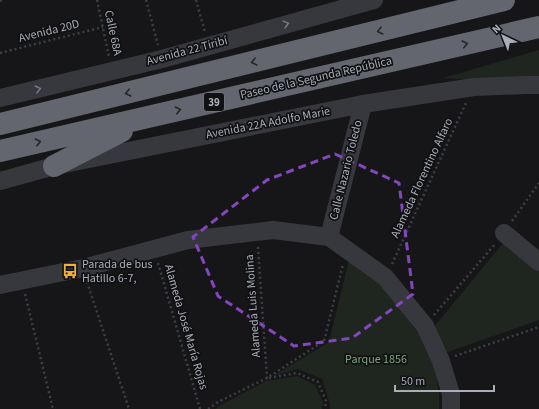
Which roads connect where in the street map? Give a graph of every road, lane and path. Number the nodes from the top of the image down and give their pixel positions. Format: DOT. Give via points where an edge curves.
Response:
graph roads {
  1 [pos="3,0"];
  2 [pos="97,0"];
  3 [pos="146,0"];
  4 [pos="197,0"];
  5 [pos="374,0"];
  6 [pos="504,0"];
  7 [pos="0,1"];
  8 [pos="103,27"];
  9 [pos="539,27"];
  10 [pos="502,35"];
  11 [pos="539,43"];
  12 [pos="209,46"];
  13 [pos="0,53"];
  14 [pos="162,59"];
  15 [pos="112,71"];
  16 [pos="539,85"];
  17 [pos="474,87"];
  18 [pos="0,98"];
  19 [pos="363,104"];
  20 [pos="151,116"];
  21 [pos="0,124"];
  22 [pos="0,151"];
  23 [pos="54,166"];
  24 [pos="0,180"];
  25 [pos="539,183"];
  26 [pos="256,232"];
  27 [pos="504,233"];
  28 [pos="330,237"];
  29 [pos="347,248"];
  30 [pos="154,249"];
  31 [pos="539,262"];
  32 [pos="83,268"];
  33 [pos="386,277"];
  34 [pos="21,280"];
  35 [pos="0,285"];
  36 [pos="425,326"];
  37 [pos="539,327"];
  38 [pos="441,360"];
  39 [pos="267,378"];
  40 [pos="53,409"];
  41 [pos="129,409"];
  42 [pos="200,409"];
  43 [pos="208,409"];
  44 [pos="325,409"];
  45 [pos="451,409"];
  1 -- 7 [label="path"];
  2 -- 8 [label="path, Calle 68A"];
  3 -- 14 [label="path"];
  4 -- 12 [label="path"];
  12 -- 5 [label="street, Avenida 22 Tiribí, one-way"];
  6 -- 21 [label="highway, one-way"];
  8 -- 13 [label="path, Avenida 20D"];
  8 -- 15 [label="path, Calle 68A"];
  9 -- 10 [label="highway, Paseo de la Segunda República / 39"];
  10 -- 11 [label="highway"];
  20 -- 10 [label="highway, Paseo de la Segunda República / 39, one-way"];
  12 -- 14 [label="street, Avenida 22 Tiribí"];
  14 -- 15 [label="street, Avenida 22 Tiribí"];
  18 -- 15 [label="street, Avenida 22 Tiribí, one-way"];
  16 -- 17 [label="street, Avenida 22A Adolfo Marie"];
  17 -- 19 [label="street, Avenida 22A Adolfo Marie"];
  17 -- 33 [label="path, Alameda Florentino Alfaro"];
  19 -- 23 [label="street, Avenida 22A Adolfo Marie"];
  19 -- 28 [label="street, Calle Nazario Toledo"];
  22 -- 20 [label="highway, Paseo de la Segunda República / 39, one-way"];
  20 -- 23 [label="highway"];
  23 -- 24 [label="street, Avenida 22A Adolfo Marie"];
  25 -- 27 [label="path"];
  26 -- 28 [label="street" via="273,230"];
  26 -- 30 [label="street" via="188,240"];
  26 -- 39 [label="path, Alameda Luis Molina"];
  27 -- 31 [label="street"];
  27 -- 36 [label="path"];
  28 -- 29 [label="street"];
  29 -- 33 [label="street"];
  29 -- 39 [label="path" via="324,341"];
  30 -- 32 [label="street"];
  30 -- 42 [label="path, Alameda José María Rojas"];
  32 -- 34 [label="street"];
  32 -- 41 [label="path"];
  33 -- 36 [label="street"];
  34 -- 35 [label="street"];
  34 -- 40 [label="path"];
  36 -- 38 [label="street"];
  37 -- 38 [label="path"];
  38 -- 45 [label="street" via="451,394"];
  39 -- 43 [label="path"];
  39 -- 44 [label="path" via="297,373 318,382 326,401"];
}
